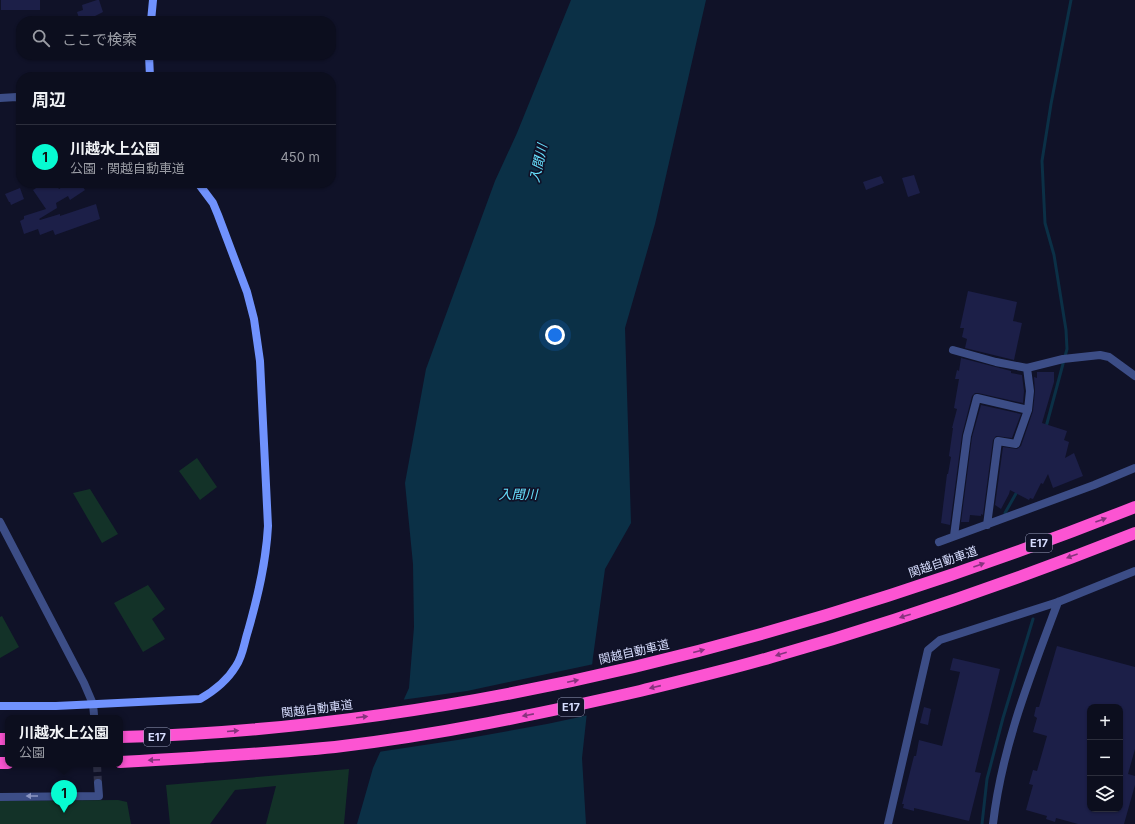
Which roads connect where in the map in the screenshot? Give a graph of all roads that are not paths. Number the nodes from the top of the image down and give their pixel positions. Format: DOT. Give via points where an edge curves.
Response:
graph roads {
  1 [pos="153,0"];
  2 [pos="151,16"];
  3 [pos="149,60"];
  4 [pos="150,72"];
  5 [pos="16,97"];
  6 [pos="0,98"];
  7 [pos="202,188"];
  8 [pos="953,350"];
  9 [pos="1028,368"];
  10 [pos="1135,376"];
  11 [pos="1028,410"];
  12 [pos="1135,468"];
  13 [pos="1135,507"];
  14 [pos="0,522"];
  15 [pos="987,525"];
  16 [pos="1135,533"];
  17 [pos="954,536"];
  18 [pos="940,542"];
  19 [pos="1135,571"];
  20 [pos="1058,602"];
  21 [pos="93,704"];
  22 [pos="0,706"];
  23 [pos="94,715"];
  24 [pos="123,738"];
  25 [pos="123,762"];
  26 [pos="98,783"];
  27 [pos="0,796"];
  28 [pos="888,824"];
  29 [pos="993,824"];
  1 -- 2 [label="street"];
  3 -- 4 [label="street"];
  5 -- 6 [label="street"];
  7 -- 21 [label="street" via="218,215 246,292 256,334 260,361 268,526 262,578 237,665 211,693 200,699"];
  8 -- 9 [label="street"];
  9 -- 10 [label="street" via="1066,359 1100,355 1109,357"];
  9 -- 11 [label="street"];
  11 -- 15 [label="street" via="1016,444 998,441"];
  11 -- 17 [label="street" via="977,398 967,436"];
  12 -- 15 [label="street"];
  24 -- 13 [label="highway, 関越自動車道 / E17, one-way" via="194,735 386,714 517,692 676,657 767,633 942,578"];
  14 -- 21 [label="street"];
  15 -- 17 [label="street"];
  16 -- 25 [label="highway, E17, one-way" via="942,604 771,658 582,704 499,721 349,745"];
  17 -- 18 [label="street"];
  19 -- 20 [label="street"];
  20 -- 28 [label="street" via="940,640 928,650"];
  20 -- 29 [label="street" via="1009,739"];
  21 -- 22 [label="street"];
  21 -- 23 [label="street"];
  26 -- 27 [label="street, one-way" via="99,796"];
}
